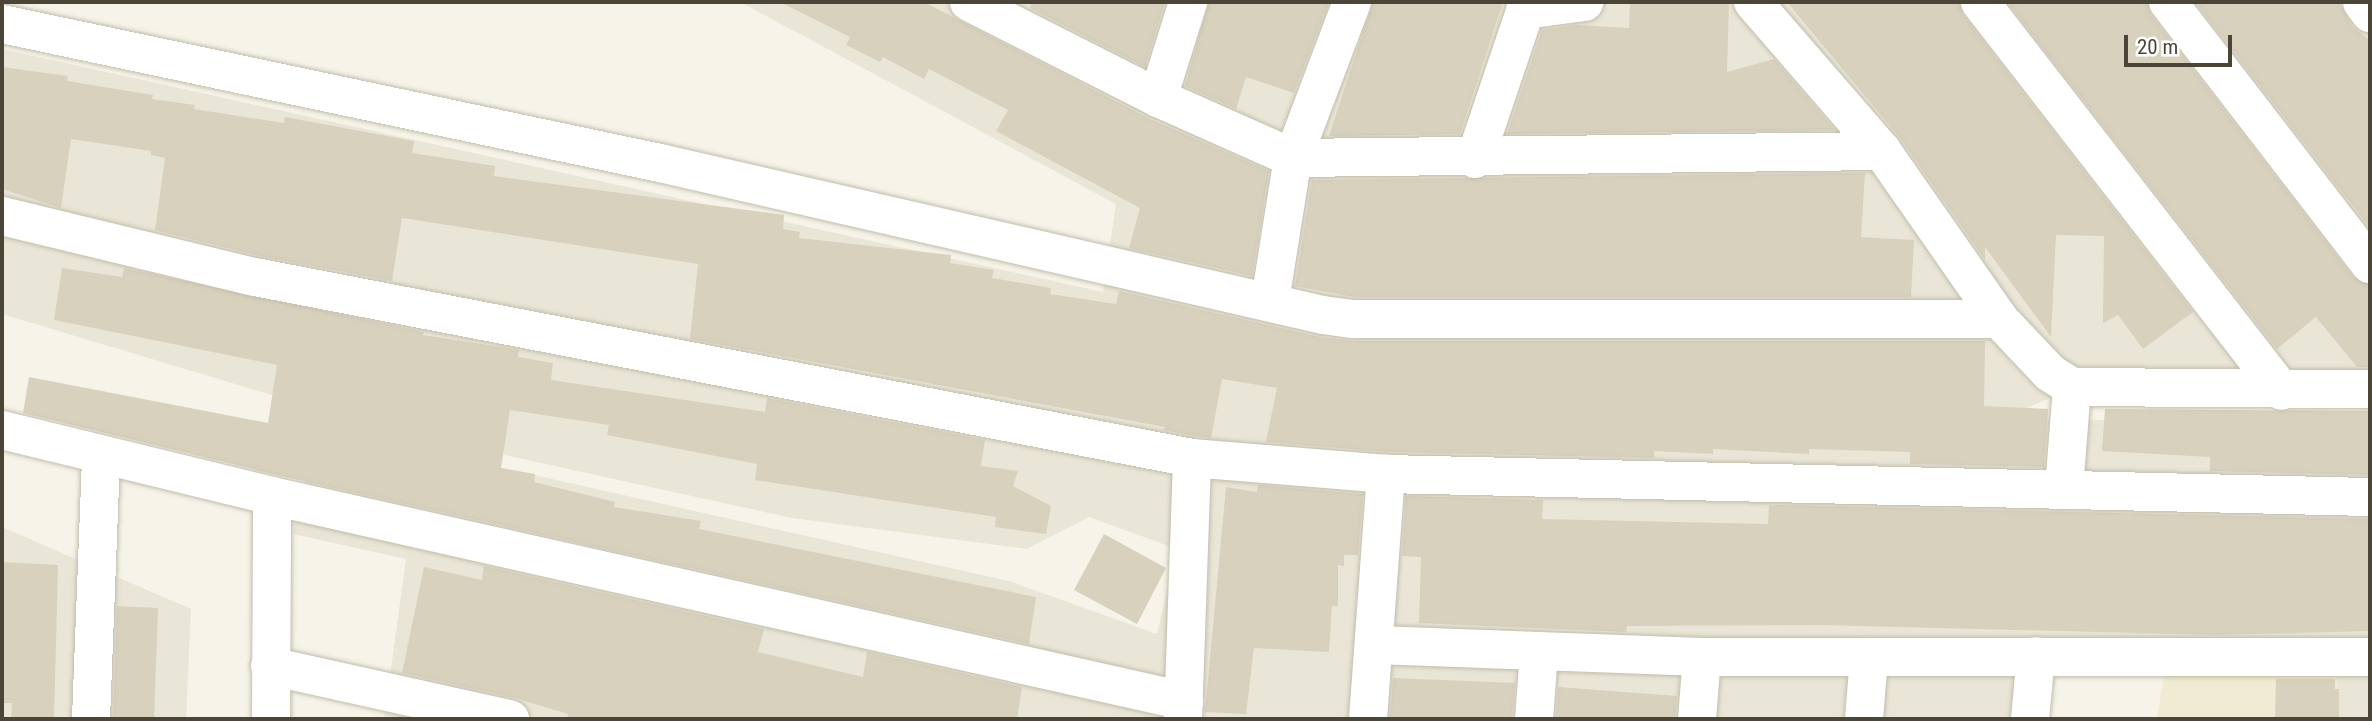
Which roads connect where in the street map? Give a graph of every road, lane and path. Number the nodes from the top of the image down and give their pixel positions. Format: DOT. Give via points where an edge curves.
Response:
graph roads {
  1 [pos="1188,2"];
  2 [pos="1352,2"];
  3 [pos="1584,2"];
  4 [pos="1753,2"];
  5 [pos="1980,2"];
  6 [pos="2168,2"];
  7 [pos="2362,2"];
  8 [pos="1527,6"];
  9 [pos="993,7"];
  10 [pos="2370,13"];
  11 [pos="2,24"];
  12 [pos="1158,98"];
  13 [pos="1882,151"];
  14 [pos="1293,158"];
  15 [pos="1475,159"];
  16 [pos="2,216"];
  17 [pos="2370,264"];
  18 [pos="1270,301"];
  19 [pos="1998,319"];
  20 [pos="2071,387"];
  21 [pos="2370,389"];
  22 [pos="2282,391"];
  23 [pos="2,430"];
  24 [pos="101,457"];
  25 [pos="1192,458"];
  26 [pos="1386,474"];
  27 [pos="2064,489"];
  28 [pos="272,496"];
  29 [pos="2370,497"];
  30 [pos="1376,645"];
  31 [pos="1539,652"];
  32 [pos="2036,656"];
  33 [pos="1702,657"];
  34 [pos="1869,657"];
  35 [pos="2370,657"];
  36 [pos="270,666"];
  37 [pos="1184,710"];
  38 [pos="91,719"];
  39 [pos="271,719"];
  40 [pos="510,719"];
  41 [pos="1368,719"];
  42 [pos="1534,719"];
  43 [pos="1697,719"];
  44 [pos="1864,719"];
  45 [pos="2030,719"];
  1 -- 12 [label="street"];
  2 -- 14 [label="street"];
  3 -- 8 [label="street"];
  4 -- 13 [label="street"];
  5 -- 22 [label="street"];
  6 -- 17 [label="street"];
  7 -- 10 [label="street"];
  8 -- 15 [label="street"];
  9 -- 12 [label="street"];
  11 -- 18 [label="street" via="647,160"];
  12 -- 14 [label="street"];
  13 -- 15 [label="street"];
  13 -- 19 [label="street"];
  14 -- 15 [label="street"];
  14 -- 18 [label="street"];
  16 -- 25 [label="street" via="255,277"];
  18 -- 19 [label="street" via="1353,319"];
  19 -- 20 [label="street" via="2050,373"];
  20 -- 22 [label="street"];
  20 -- 27 [label="street"];
  21 -- 22 [label="street"];
  23 -- 24 [label="street"];
  24 -- 28 [label="street"];
  24 -- 38 [label="street"];
  25 -- 26 [label="street"];
  25 -- 37 [label="street"];
  26 -- 27 [label="street"];
  26 -- 30 [label="street"];
  27 -- 29 [label="street"];
  28 -- 36 [label="street"];
  28 -- 37 [label="street"];
  30 -- 31 [label="street"];
  30 -- 41 [label="street"];
  31 -- 33 [label="street"];
  31 -- 42 [label="street"];
  32 -- 34 [label="street"];
  32 -- 35 [label="street"];
  32 -- 45 [label="street"];
  33 -- 34 [label="street"];
  33 -- 43 [label="street"];
  34 -- 44 [label="street"];
  36 -- 39 [label="street"];
  36 -- 40 [label="street"];
}
